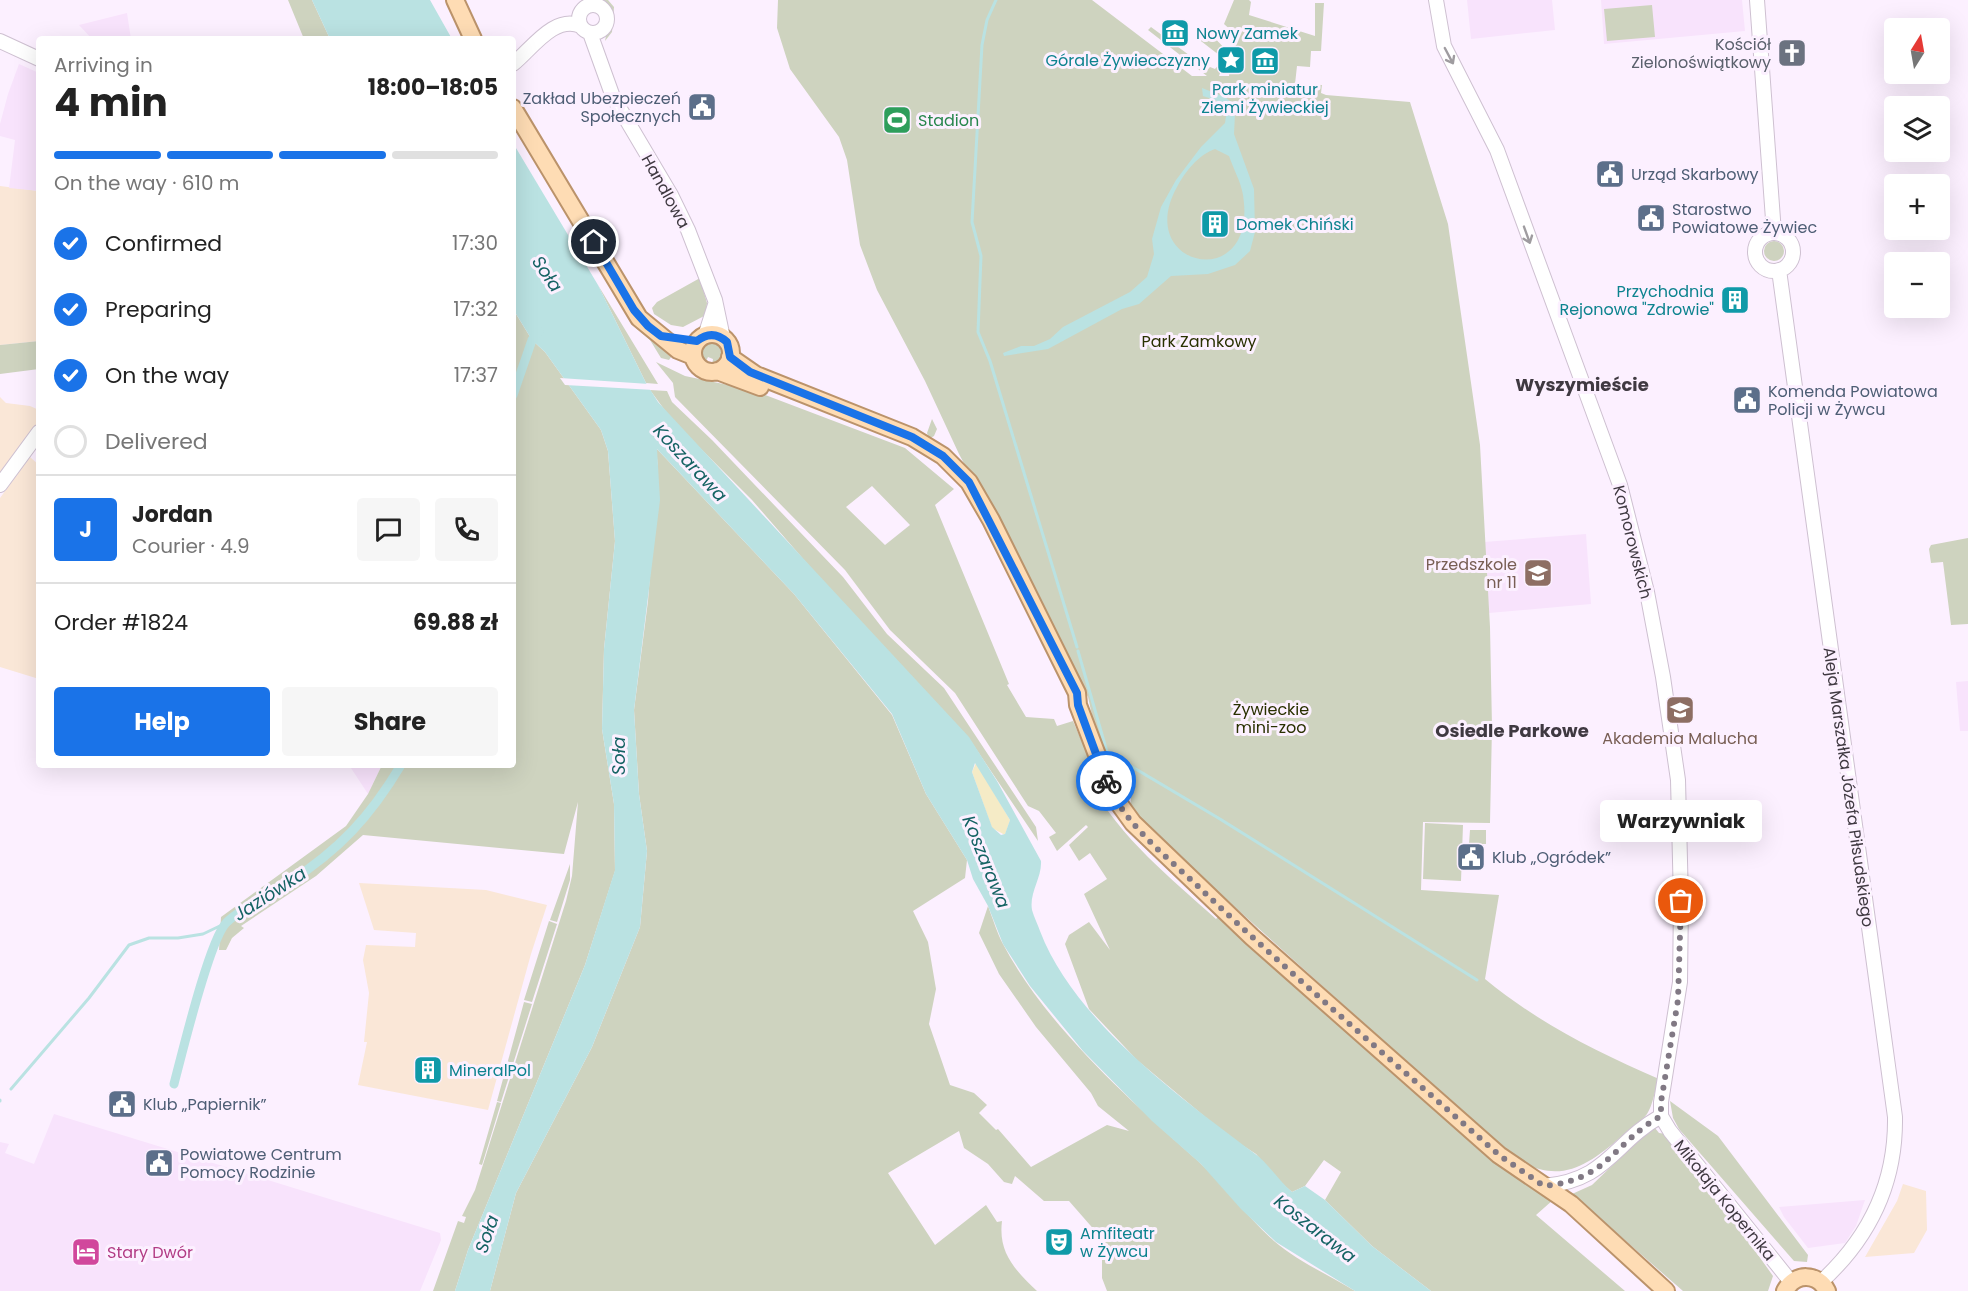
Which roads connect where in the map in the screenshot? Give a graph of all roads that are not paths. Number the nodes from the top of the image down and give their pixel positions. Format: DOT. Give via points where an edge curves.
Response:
graph roads {
  1 [pos="455,0"];
  2 [pos="1436,0"];
  3 [pos="1757,0"];
  4 [pos="588,5"];
  5 [pos="590,30"];
  6 [pos="472,36"];
  7 [pos="540,38"];
  8 [pos="0,41"];
  9 [pos="36,59"];
  10 [pos="516,61"];
  11 [pos="516,113"];
  12 [pos="1774,233"];
  13 [pos="1779,270"];
  14 [pos="715,300"];
  15 [pos="723,338"];
  16 [pos="698,344"];
  17 [pos="730,357"];
  18 [pos="717,371"];
  19 [pos="36,436"];
  20 [pos="913,442"];
  21 [pos="0,485"];
  22 [pos="1661,1116"];
  23 [pos="1544,1186"];
  24 [pos="1788,1287"];
  25 [pos="1824,1287"];
  26 [pos="1665,1291"];
  1 -- 6 [label="main road"];
  2 -- 22 [label="street, Komorowskich, one-way" via="1444,46 1497,150 1624,499 1647,592 1675,749 1681,897 1680,982"];
  3 -- 12 [label="street"];
  4 -- 5 [label="street" via="579,19"];
  4 -- 5 [label="street" via="605,14 606,24"];
  4 -- 7 [label="street" via="554,20"];
  5 -- 7 [label="street" via="567,23"];
  5 -- 14 [label="street, Handlowa" via="619,108 671,195"];
  7 -- 10 [label="street"];
  8 -- 9 [label="street"];
  11 -- 16 [label="main road" via="634,310 678,350"];
  12 -- 13 [label="street" via="1785,237 1792,247 1790,261"];
  12 -- 13 [label="street" via="1762,237 1755,253 1766,270"];
  13 -- 25 [label="street, Aleja Marszałka Józefa Piłsudskiego" via="1895,1117 1896,1144 1876,1211"];
  14 -- 15 [label="street, Handlowa"];
  14 -- 16 [label="street" via="711,324"];
  15 -- 16 [label="main road"];
  15 -- 17 [label="main road"];
  16 -- 18 [label="main road" via="699,367"];
  17 -- 18 [label="main road" via="726,366"];
  17 -- 20 [label="main road" via="756,375"];
  18 -- 20 [label="main road"];
  19 -- 21 [label="street"];
  20 -- 23 [label="main road" via="943,456 969,482 1059,654 1077,693 1112,794 1133,823 1252,937 1499,1155"];
  22 -- 23 [label="street" via="1592,1172 1571,1182"];
  22 -- 24 [label="street, Mikołaja Kopernika"];
  23 -- 26 [label="main road" via="1571,1204"];
  24 -- 25 [label="main road" via="1810,1277"];
}
